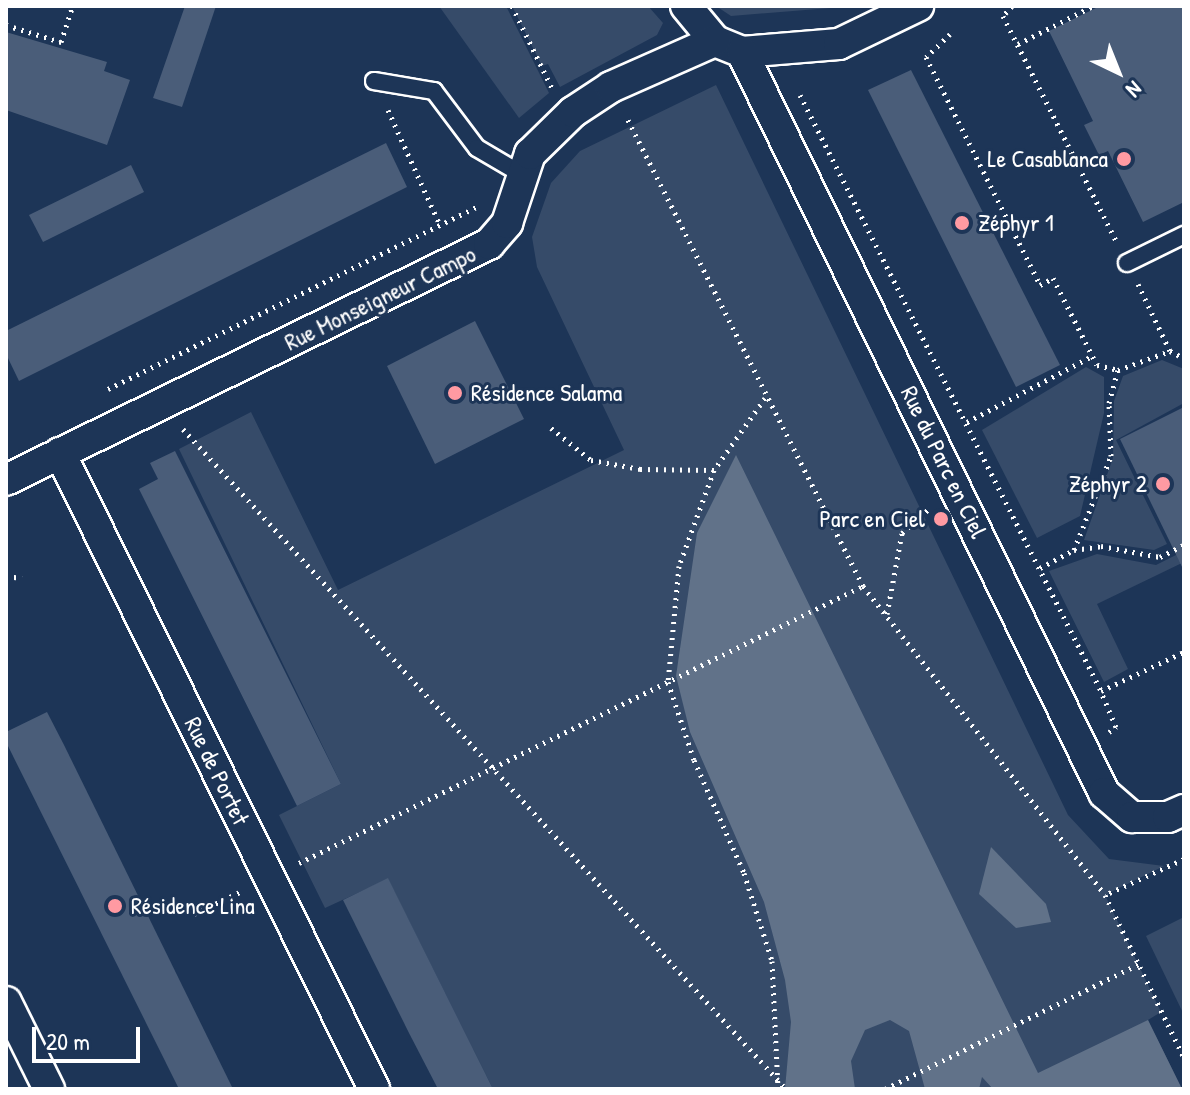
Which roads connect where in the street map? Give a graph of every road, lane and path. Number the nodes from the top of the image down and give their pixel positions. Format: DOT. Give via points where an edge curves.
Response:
graph roads {
  1 [pos="73,6"];
  2 [pos="512,6"];
  3 [pos="686,6"];
  4 [pos="918,6"];
  5 [pos="1012,6"];
  6 [pos="1093,6"];
  7 [pos="6,25"];
  8 [pos="950,34"];
  9 [pos="1018,44"];
  10 [pos="728,46"];
  11 [pos="374,81"];
  12 [pos="611,87"];
  13 [pos="770,110"];
  14 [pos="567,118"];
  15 [pos="522,180"];
  16 [pos="440,224"];
  17 [pos="1184,235"];
  18 [pos="456,262"];
  19 [pos="1127,263"];
  20 [pos="1170,351"];
  21 [pos="1092,356"];
  22 [pos="1184,358"];
  23 [pos="1118,370"];
  24 [pos="104,392"];
  25 [pos="765,398"];
  26 [pos="161,405"];
  27 [pos="967,422"];
  28 [pos="551,428"];
  29 [pos="60,453"];
  30 [pos="714,470"];
  31 [pos="6,480"];
  32 [pos="956,485"];
  33 [pos="1184,545"];
  34 [pos="1074,550"];
  35 [pos="1040,568"];
  36 [pos="6,576"];
  37 [pos="22,578"];
  38 [pos="863,586"];
  39 [pos="886,615"];
  40 [pos="1184,652"];
  41 [pos="668,682"];
  42 [pos="1101,691"];
  43 [pos="1082,746"];
  44 [pos="493,768"];
  45 [pos="1184,810"];
  46 [pos="1184,859"];
  47 [pos="269,877"];
  48 [pos="1105,895"];
  49 [pos="194,914"];
  50 [pos="1139,964"];
  51 [pos="6,1002"];
  52 [pos="1184,1058"];
  53 [pos="779,1081"];
  54 [pos="49,1089"];
  55 [pos="374,1089"];
  56 [pos="778,1089"];
  57 [pos="786,1089"];
  58 [pos="885,1089"];
  1 -- 7 [label="path" via="61,42"];
  2 -- 14 [label="path"];
  3 -- 10 [label="street, Rue du Parc en Ciel"];
  4 -- 10 [label="street, Rue Monseigneur Campo" via="839,44"];
  5 -- 9 [label="path" via="1003,16"];
  6 -- 9 [label="path"];
  8 -- 21 [label="path" via="926,57 1040,285 1053,278"];
  9 -- 19 [label="path"];
  10 -- 12 [label="street, Rue Monseigneur Campo"];
  10 -- 13 [label="street, Rue du Parc en Ciel"];
  11 -- 15 [label="lane" via="434,91 477,148"];
  11 -- 16 [label="path"];
  12 -- 14 [label="street, Rue Monseigneur Campo"];
  12 -- 25 [label="path"];
  13 -- 27 [label="path" via="803,94"];
  13 -- 32 [label="street, Rue du Parc en Ciel"];
  14 -- 15 [label="street, Rue Monseigneur Campo" via="530,154"];
  15 -- 16 [label="path"];
  15 -- 18 [label="street, Rue Monseigneur Campo" via="500,235"];
  16 -- 18 [label="path"];
  16 -- 24 [label="path"];
  17 -- 19 [label="lane"];
  18 -- 26 [label="street, Rue Monseigneur Campo"];
  19 -- 20 [label="path"];
  20 -- 22 [label="path"];
  20 -- 23 [label="path"];
  21 -- 23 [label="path" via="1106,370"];
  21 -- 27 [label="path"];
  23 -- 34 [label="path" via="1109,403 1111,456"];
  25 -- 30 [label="path"];
  25 -- 38 [label="path"];
  26 -- 29 [label="street, Rue Monseigneur Campo"];
  26 -- 44 [label="path"];
  27 -- 35 [label="path"];
  28 -- 30 [label="path" via="591,460 640,469"];
  29 -- 31 [label="street, Rue Monseigneur Campo"];
  29 -- 47 [label="street, Rue de Portet"];
  30 -- 41 [label="path" via="679,566"];
  32 -- 39 [label="path" via="902,533"];
  32 -- 43 [label="street, Rue du Parc en Ciel"];
  33 -- 34 [label="path" via="1160,557 1101,546"];
  34 -- 35 [label="path"];
  35 -- 42 [label="path"];
  36 -- 37 [label="path"];
  38 -- 39 [label="path"];
  38 -- 41 [label="path"];
  39 -- 48 [label="path"];
  40 -- 42 [label="path"];
  41 -- 44 [label="path"];
  41 -- 53 [label="path" via="694,760 744,873 772,961"];
  42 -- 43 [label="path" via="1116,727"];
  43 -- 45 [label="street, Rue du Parc en Ciel" via="1104,793 1132,817 1168,817"];
  44 -- 47 [label="path"];
  44 -- 53 [label="path"];
  46 -- 48 [label="path"];
  47 -- 49 [label="path"];
  47 -- 55 [label="street, Rue de Portet"];
  48 -- 50 [label="path"];
  50 -- 52 [label="path"];
  50 -- 58 [label="path"];
  51 -- 54 [label="street"];
  53 -- 56 [label="path"];
  53 -- 57 [label="path"];
}
